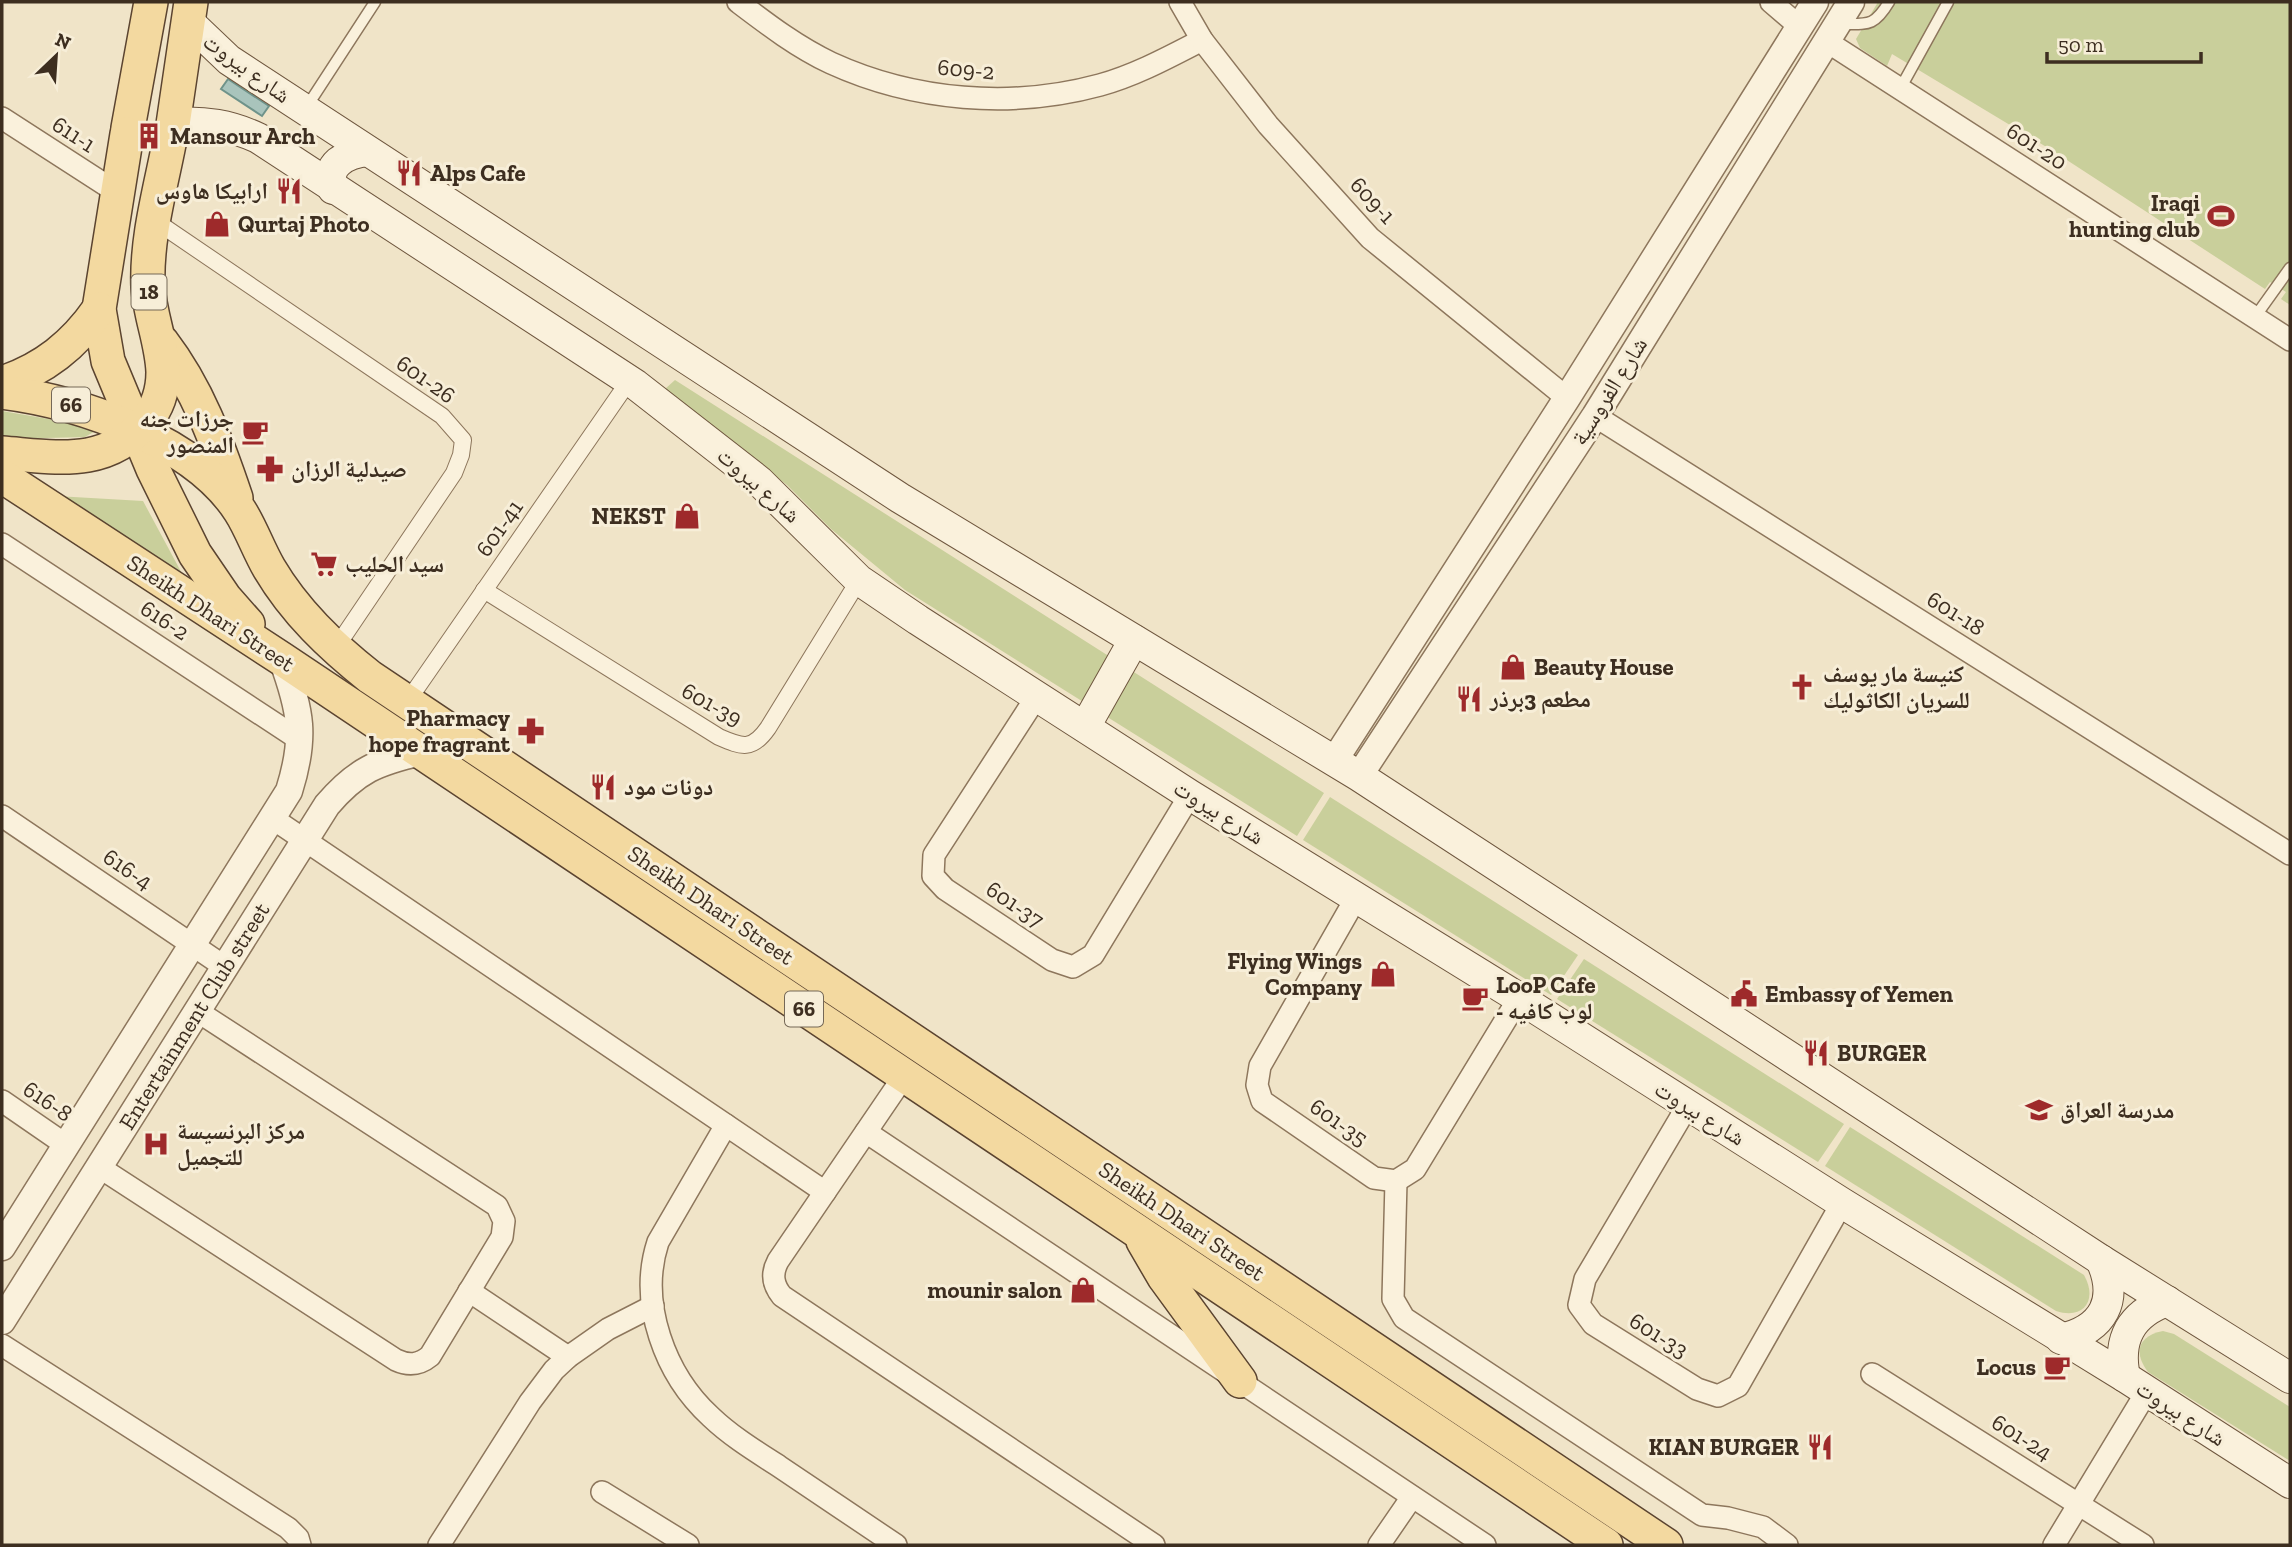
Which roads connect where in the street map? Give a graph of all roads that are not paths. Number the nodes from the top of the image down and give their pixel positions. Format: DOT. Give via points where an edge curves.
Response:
graph roads {
  1 [pos="374,2"];
  2 [pos="738,2"];
  3 [pos="1180,2"];
  4 [pos="1771,2"];
  5 [pos="1815,2"];
  6 [pos="1889,2"];
  7 [pos="1948,2"];
  8 [pos="143,6"];
  9 [pos="190,11"];
  10 [pos="1838,22"];
  11 [pos="1799,26"];
  12 [pos="1202,40"];
  13 [pos="1900,89"];
  14 [pos="305,110"];
  15 [pos="2,118"];
  16 [pos="171,135"];
  17 [pos="367,151"];
  18 [pos="333,189"];
  19 [pos="118,193"];
  20 [pos="154,220"];
  21 [pos="2290,268"];
  22 [pos="99,309"];
  23 [pos="2255,317"];
  24 [pos="159,338"];
  25 [pos="2290,340"];
  26 [pos="629,381"];
  27 [pos="2,383"];
  28 [pos="2,392"];
  29 [pos="1567,398"];
  30 [pos="1595,416"];
  31 [pos="137,432"];
  32 [pos="2,453"];
  33 [pos="2,476"];
  34 [pos="240,510"];
  35 [pos="1485,526"];
  36 [pos="1510,543"];
  37 [pos="2,544"];
  38 [pos="859,580"];
  39 [pos="484,590"];
  40 [pos="1134,640"];
  41 [pos="335,649"];
  42 [pos="282,659"];
  43 [pos="1037,696"];
  44 [pos="407,702"];
  45 [pos="1085,727"];
  46 [pos="300,740"];
  47 [pos="421,752"];
  48 [pos="1346,768"];
  49 [pos="1190,795"];
  50 [pos="2,816"];
  51 [pos="272,818"];
  52 [pos="304,841"];
  53 [pos="2290,854"];
  54 [pos="1356,898"];
  55 [pos="192,944"];
  56 [pos="225,967"];
  57 [pos="1519,998"];
  58 [pos="197,1011"];
  59 [pos="904,1076"];
  60 [pos="2,1101"];
  61 [pos="1688,1105"];
  62 [pos="726,1125"];
  63 [pos="866,1132"];
  64 [pos="66,1145"];
  65 [pos="99,1167"];
  66 [pos="1396,1181"];
  67 [pos="825,1192"];
  68 [pos="1842,1203"];
  69 [pos="1138,1233"];
  70 [pos="3,1244"];
  71 [pos="2101,1260"];
  72 [pos="35,1268"];
  73 [pos="469,1292"];
  74 [pos="2167,1301"];
  75 [pos="653,1307"];
  76 [pos="2,1321"];
  77 [pos="2061,1339"];
  78 [pos="2,1345"];
  79 [pos="568,1357"];
  80 [pos="1872,1374"];
  81 [pos="2290,1378"];
  82 [pos="1240,1381"];
  83 [pos="2135,1385"];
  84 [pos="2290,1483"];
  85 [pos="602,1492"];
  86 [pos="1412,1497"];
  87 [pos="2078,1504"];
  88 [pos="300,1545"];
  89 [pos="439,1545"];
  90 [pos="688,1545"];
  91 [pos="896,1545"];
  92 [pos="1154,1545"];
  93 [pos="1379,1545"];
  94 [pos="1485,1545"];
  95 [pos="1606,1545"];
  96 [pos="1666,1545"];
  97 [pos="1787,1545"];
  98 [pos="2053,1545"];
  99 [pos="2143,1545"];
  1 -- 14 [label="lane"];
  2 -- 12 [label="street, 609-2" via="782,36 830,63 936,95 1019,98 1101,85 1153,66"];
  3 -- 12 [label="street, 609-1"];
  4 -- 11 [label="street"];
  5 -- 11 [label="street, شارع الفروسية"];
  6 -- 10 [label="lane" via="1871,23"];
  7 -- 13 [label="lane"];
  8 -- 19 [label="main road, 18"];
  9 -- 14 [label="main road, شارع بيروت" via="229,60"];
  9 -- 16 [label="main road, 18"];
  10 -- 13 [label="street, 601-20"];
  10 -- 30 [label="street, شارع الفروسية"];
  11 -- 29 [label="street, شارع الفروسية"];
  12 -- 29 [label="street, 609-1" via="1268,125 1370,238"];
  13 -- 23 [label="street, 601-20"];
  14 -- 17 [label="main road, شارع بيروت"];
  15 -- 19 [label="street, 611-1"];
  16 -- 18 [label="main road, شارع بيروت" via="205,122 235,127"];
  16 -- 20 [label="main road, 18"];
  17 -- 18 [label="main road" via="339,160 332,172"];
  17 -- 40 [label="main road, شارع بيروت" via="900,498"];
  18 -- 26 [label="main road, شارع بيروت"];
  19 -- 22 [label="main road, 18"];
  20 -- 24 [label="main road, 18" via="148,288"];
  20 -- 41 [label="street, 601-26" via="442,416 463,440 454,472"];
  21 -- 23 [label="lane"];
  22 -- 27 [label="main road" via="60,354"];
  22 -- 31 [label="main road, 18" via="108,360"];
  23 -- 25 [label="street, 601-20"];
  24 -- 31 [label="main road, 18" via="160,396"];
  24 -- 34 [label="main road" via="204,412"];
  26 -- 38 [label="main road, شارع بيروت" via="759,481"];
  26 -- 39 [label="street, 601-41"];
  28 -- 31 [label="main road, Sheikh Dhari Street / 66" via="94,412"];
  29 -- 35 [label="street, شارع الفروسية"];
  30 -- 36 [label="street, شارع الفروسية"];
  30 -- 53 [label="street, 601-18"];
  31 -- 32 [label="main road, 18" via="94,455"];
  31 -- 34 [label="main road, Sheikh Dhari Street / 66" via="200,467"];
  31 -- 42 [label="main road, 18" via="173,512 209,575"];
  33 -- 42 [label="main road, Sheikh Dhari Street / 66"];
  34 -- 41 [label="main road, Sheikh Dhari Street / 66" via="270,570"];
  35 -- 36 [label="street"];
  35 -- 48 [label="street, شارع الفروسية"];
  36 -- 48 [label="street, شارع الفروسية"];
  37 -- 46 [label="street, 616-2"];
  38 -- 39 [label="street, 601-39" via="768,728 749,746 719,737"];
  38 -- 43 [label="main road, شارع بيروت"];
  39 -- 44 [label="street, 601-41"];
  40 -- 45 [label="main road"];
  40 -- 48 [label="main road, شارع بيروت"];
  41 -- 44 [label="main road, Sheikh Dhari Street / 66"];
  42 -- 46 [label="street, Entertainment Club street" via="296,696"];
  42 -- 47 [label="main road, Sheikh Dhari Street / 66"];
  43 -- 45 [label="main road, شارع بيروت"];
  43 -- 49 [label="street, 601-37" via="933,855 933,876 1052,960 1073,967 1093,955"];
  44 -- 96 [label="main road, Sheikh Dhari Street / 66"];
  45 -- 49 [label="main road, شارع بيروت"];
  46 -- 51 [label="street, Entertainment Club street" via="289,791"];
  47 -- 52 [label="street, Entertainment Club street" via="368,768 345,784"];
  47 -- 59 [label="main road, Sheikh Dhari Street / 66"];
  48 -- 71 [label="main road, شارع بيروت"];
  49 -- 54 [label="main road, شارع بيروت"];
  50 -- 55 [label="street, 616-4"];
  51 -- 52 [label="street"];
  51 -- 55 [label="street, Entertainment Club street"];
  52 -- 56 [label="street, Entertainment Club street"];
  52 -- 62 [label="street"];
  54 -- 57 [label="main road, شارع بيروت"];
  54 -- 66 [label="street, 601-35" via="1260,1066 1257,1084 1262,1101 1374,1178"];
  55 -- 56 [label="street, 616-4"];
  55 -- 64 [label="street, Entertainment Club street"];
  56 -- 58 [label="street, Entertainment Club street"];
  57 -- 61 [label="main road, شارع بيروت"];
  57 -- 66 [label="street" via="1415,1169"];
  58 -- 65 [label="street, Entertainment Club street"];
  58 -- 73 [label="street" via="498,1206 504,1221 502,1237"];
  59 -- 63 [label="street"];
  59 -- 69 [label="main road, Sheikh Dhari Street / 66"];
  60 -- 64 [label="street, 616-8"];
  61 -- 68 [label="main road, شارع بيروت"];
  61 -- 68 [label="street, 601-33" via="1585,1279 1579,1305 1593,1324 1697,1389 1718,1396 1738,1386"];
  62 -- 67 [label="street"];
  62 -- 75 [label="street" via="658,1242 651,1274"];
  63 -- 67 [label="street"];
  63 -- 82 [label="street"];
  64 -- 70 [label="street, Entertainment Club street"];
  65 -- 72 [label="street, Entertainment Club street"];
  65 -- 73 [label="street" via="403,1363 417,1363 430,1356"];
  66 -- 97 [label="street" via="1393,1299 1404,1318 1702,1516 1763,1527"];
  67 -- 92 [label="street" via="774,1268 774,1283 782,1296"];
  68 -- 77 [label="main road, شارع بيروت"];
  69 -- 82 [label="main road" via="1164,1277"];
  69 -- 95 [label="main road, Sheikh Dhari Street / 66"];
  70 -- 72 [label="street"];
  71 -- 74 [label="main road, شارع بيروت"];
  71 -- 77 [label="main road" via="2110,1289 2104,1311 2090,1328"];
  72 -- 76 [label="street, Entertainment Club street"];
  73 -- 79 [label="street"];
  74 -- 81 [label="main road, شارع بيروت"];
  74 -- 83 [label="main road" via="2139,1316 2129,1329 2121,1361"];
  75 -- 79 [label="street" via="608,1329"];
  75 -- 91 [label="street" via="667,1354 685,1387 709,1416"];
  77 -- 83 [label="main road, شارع بيروت"];
  78 -- 88 [label="street" via="288,1528"];
  79 -- 89 [label="street" via="541,1385"];
  80 -- 87 [label="street, 601-24"];
  82 -- 86 [label="street"];
  83 -- 84 [label="main road, شارع بيروت"];
  83 -- 87 [label="street"];
  85 -- 90 [label="street"];
  86 -- 93 [label="street"];
  86 -- 94 [label="street"];
  87 -- 98 [label="street"];
  87 -- 99 [label="street, 601-24"];
}
